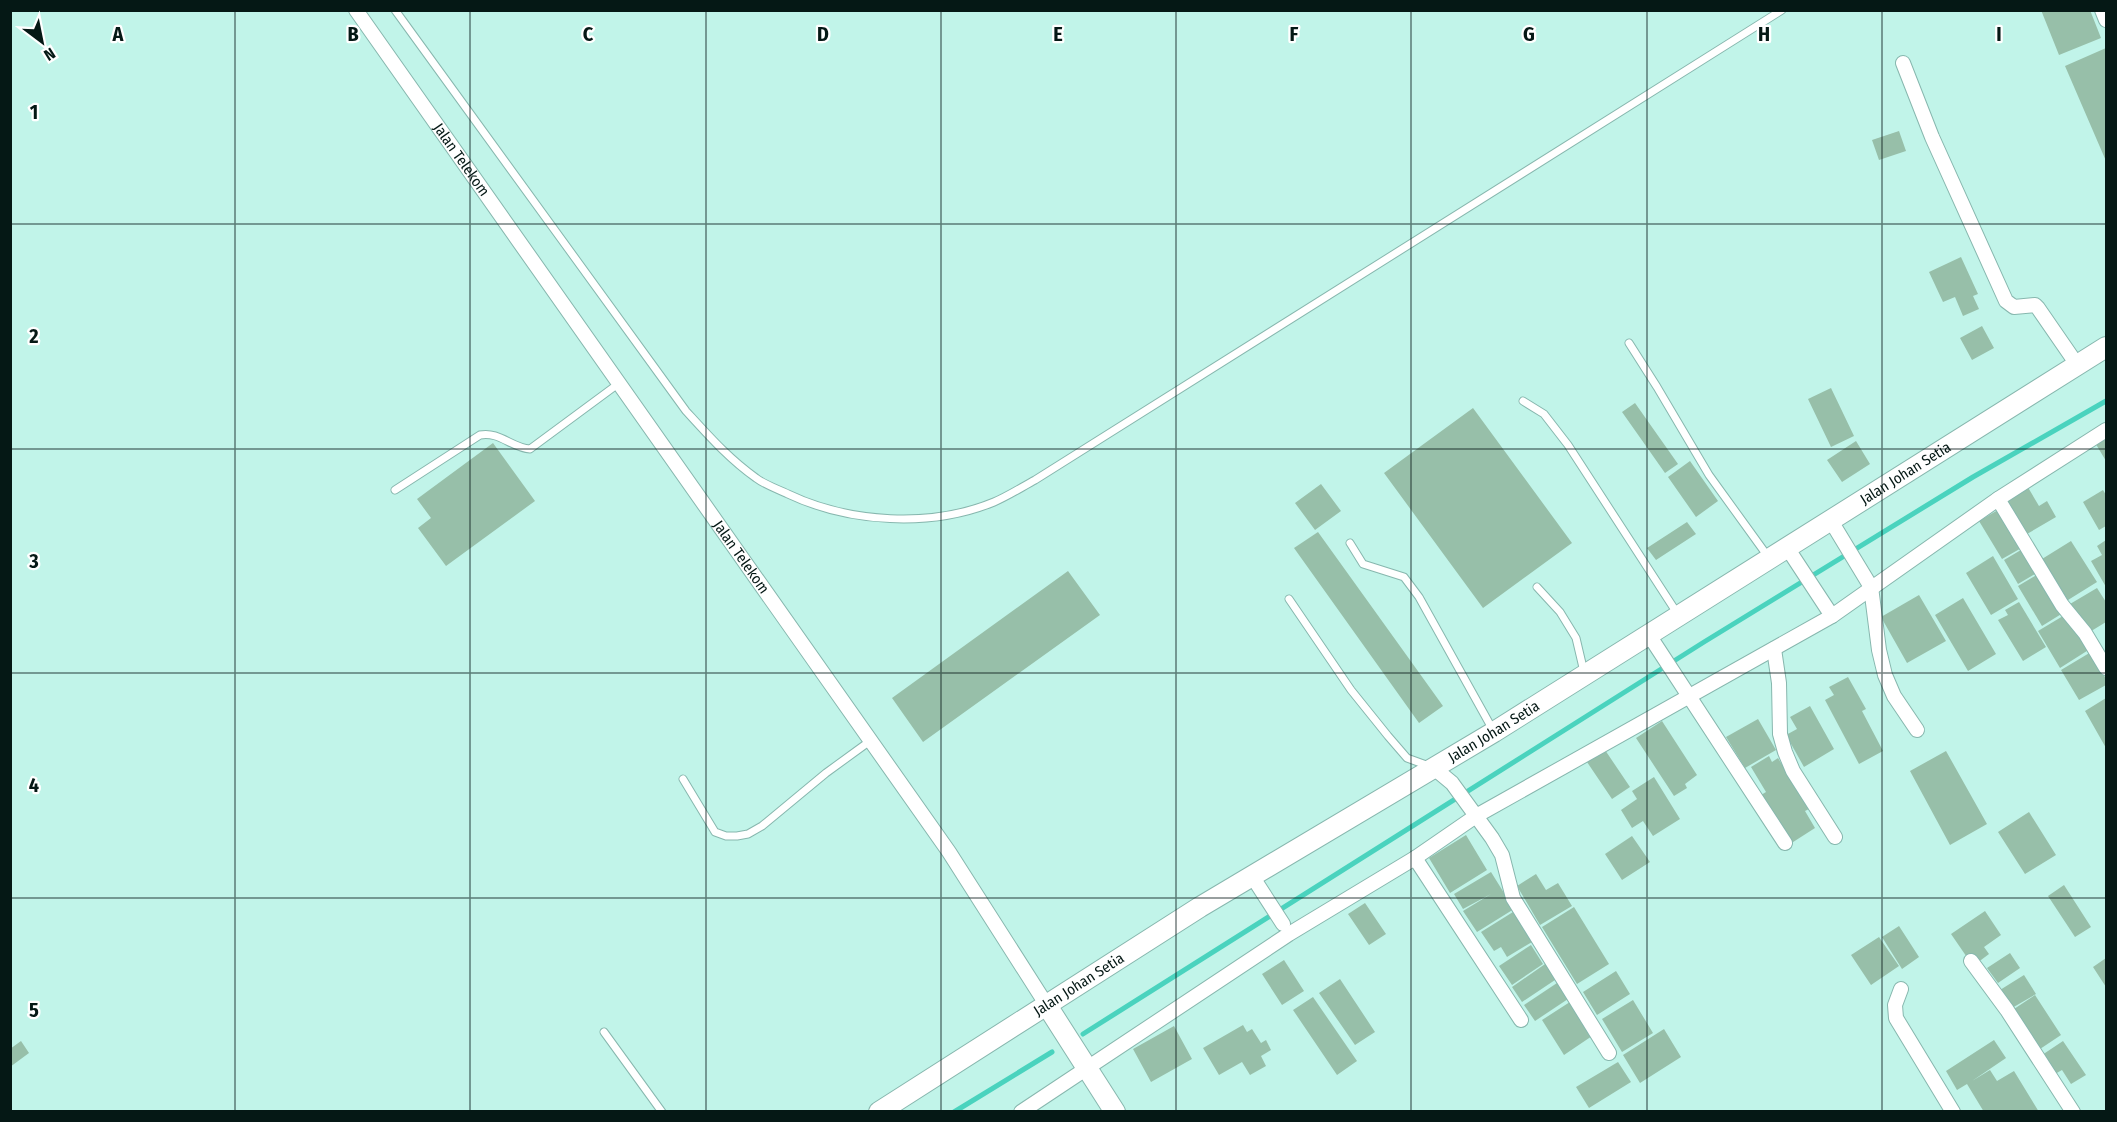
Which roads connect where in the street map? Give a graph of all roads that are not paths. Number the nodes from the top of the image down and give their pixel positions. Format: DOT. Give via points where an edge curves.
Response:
graph roads {
  1 [pos="356,10"];
  2 [pos="394,10"];
  3 [pos="1782,10"];
  4 [pos="2103,10"];
  5 [pos="2106,20"];
  6 [pos="1903,63"];
  7 [pos="1629,343"];
  8 [pos="2106,347"];
  9 [pos="2078,366"];
  10 [pos="618,384"];
  11 [pos="1523,401"];
  12 [pos="2106,430"];
  13 [pos="396,490"];
  14 [pos="1998,500"];
  15 [pos="1836,529"];
  16 [pos="1350,543"];
  17 [pos="1788,549"];
  18 [pos="1770,560"];
  19 [pos="1868,582"];
  20 [pos="1537,587"];
  21 [pos="1289,599"];
  22 [pos="1679,615"];
  23 [pos="1832,616"];
  24 [pos="1649,635"];
  25 [pos="1774,649"];
  26 [pos="2106,668"];
  27 [pos="1584,674"];
  28 [pos="1689,697"];
  29 [pos="1917,730"];
  30 [pos="1494,732"];
  31 [pos="870,741"];
  32 [pos="1434,768"];
  33 [pos="683,779"];
  34 [pos="1473,811"];
  35 [pos="1835,837"];
  36 [pos="1785,843"];
  37 [pos="1415,858"];
  38 [pos="1256,882"];
  39 [pos="1283,924"];
  40 [pos="1971,961"];
  41 [pos="1901,989"];
  42 [pos="1046,1004"];
  43 [pos="1521,1020"];
  44 [pos="604,1032"];
  45 [pos="1609,1053"];
  46 [pos="1089,1068"];
  47 [pos="662,1112"];
  48 [pos="879,1112"];
  49 [pos="1021,1112"];
  50 [pos="1115,1112"];
  51 [pos="1953,1112"];
  52 [pos="2073,1112"];
  1 -- 10 [label="street, Jalan Telekom"];
  2 -- 3 [label="lane" via="686,411 717,446 757,479 808,504 853,515 900,520 964,511 993,502 1035,480"];
  4 -- 5 [label="street"];
  6 -- 9 [label="street" via="2006,302 2014,307 2035,305"];
  7 -- 18 [label="lane" via="1709,475"];
  8 -- 9 [label="main road, Jalan Johan Setia"];
  9 -- 15 [label="main road, Jalan Johan Setia"];
  10 -- 13 [label="lane" via="530,448 488,433 480,435"];
  10 -- 31 [label="street, Jalan Telekom"];
  11 -- 22 [label="lane" via="1544,414 1568,445"];
  12 -- 14 [label="street"];
  14 -- 19 [label="street"];
  14 -- 26 [label="street"];
  15 -- 17 [label="main road, Jalan Johan Setia"];
  15 -- 19 [label="street"];
  16 -- 30 [label="lane" via="1363,564 1404,577"];
  17 -- 18 [label="main road, Jalan Johan Setia"];
  17 -- 23 [label="street"];
  18 -- 22 [label="main road, Jalan Johan Setia"];
  19 -- 23 [label="street"];
  19 -- 29 [label="street" via="1885,675"];
  20 -- 27 [label="lane" via="1560,612 1576,638"];
  21 -- 32 [label="lane" via="1351,690 1394,743 1407,758"];
  22 -- 24 [label="main road, Jalan Johan Setia"];
  23 -- 25 [label="street"];
  24 -- 27 [label="main road, Jalan Johan Setia"];
  24 -- 28 [label="street"];
  25 -- 28 [label="street"];
  25 -- 35 [label="street" via="1780,734 1785,752"];
  27 -- 30 [label="main road, Jalan Johan Setia"];
  28 -- 34 [label="street"];
  28 -- 36 [label="street"];
  30 -- 32 [label="main road, Jalan Johan Setia"];
  31 -- 33 [label="lane" via="748,834 726,836 715,832"];
  31 -- 42 [label="street, Jalan Telekom" via="948,852"];
  32 -- 34 [label="street" via="1452,783"];
  32 -- 38 [label="main road, Jalan Johan Setia"];
  34 -- 37 [label="street"];
  34 -- 45 [label="street" via="1502,855 1513,898"];
  37 -- 43 [label="street"];
  37 -- 46 [label="street" via="1289,934"];
  38 -- 39 [label="street"];
  38 -- 42 [label="main road, Jalan Johan Setia"];
  40 -- 52 [label="street"];
  41 -- 51 [label="street" via="1895,1005 1896,1018"];
  42 -- 46 [label="main road, Jalan Telekom"];
  42 -- 48 [label="main road, Jalan Johan Setia"];
  44 -- 47 [label="lane"];
  46 -- 49 [label="street"];
  46 -- 50 [label="main road, Jalan Telekom"];
}
